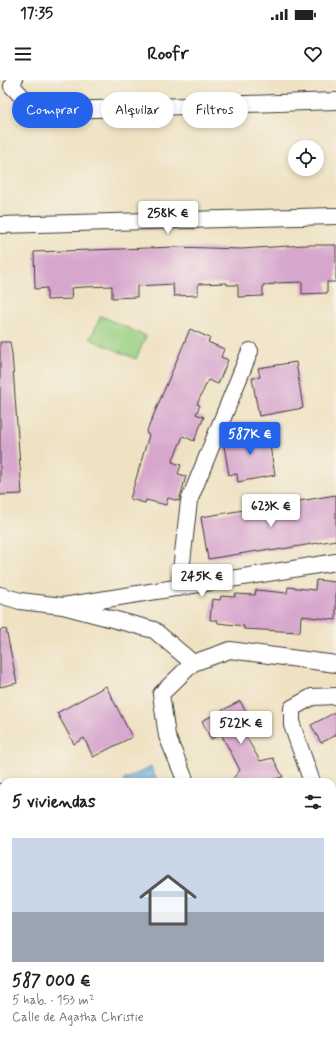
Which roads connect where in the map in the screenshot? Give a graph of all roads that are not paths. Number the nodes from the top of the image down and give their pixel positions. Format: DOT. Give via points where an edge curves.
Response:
graph roads {
  1 [pos="14,80"];
  2 [pos="336,101"];
  3 [pos="336,216"];
  4 [pos="0,225"];
  5 [pos="250,351"];
  6 [pos="336,562"];
  7 [pos="179,588"];
  8 [pos="0,595"];
  9 [pos="63,606"];
  10 [pos="193,663"];
  11 [pos="336,664"];
  12 [pos="336,696"];
  13 [pos="184,778"];
  14 [pos="311,778"];
  1 -- 2 [label="street" via="12,86 31,106 65,110"];
  3 -- 4 [label="street"];
  5 -- 7 [label="street" via="189,501"];
  6 -- 7 [label="street"];
  7 -- 9 [label="street"];
  8 -- 9 [label="street" via="20,601"];
  9 -- 10 [label="street" via="154,630"];
  10 -- 11 [label="street" via="230,650"];
  10 -- 13 [label="street" via="161,694 167,736"];
  12 -- 14 [label="street" via="312,698 292,708 292,725"];
}
